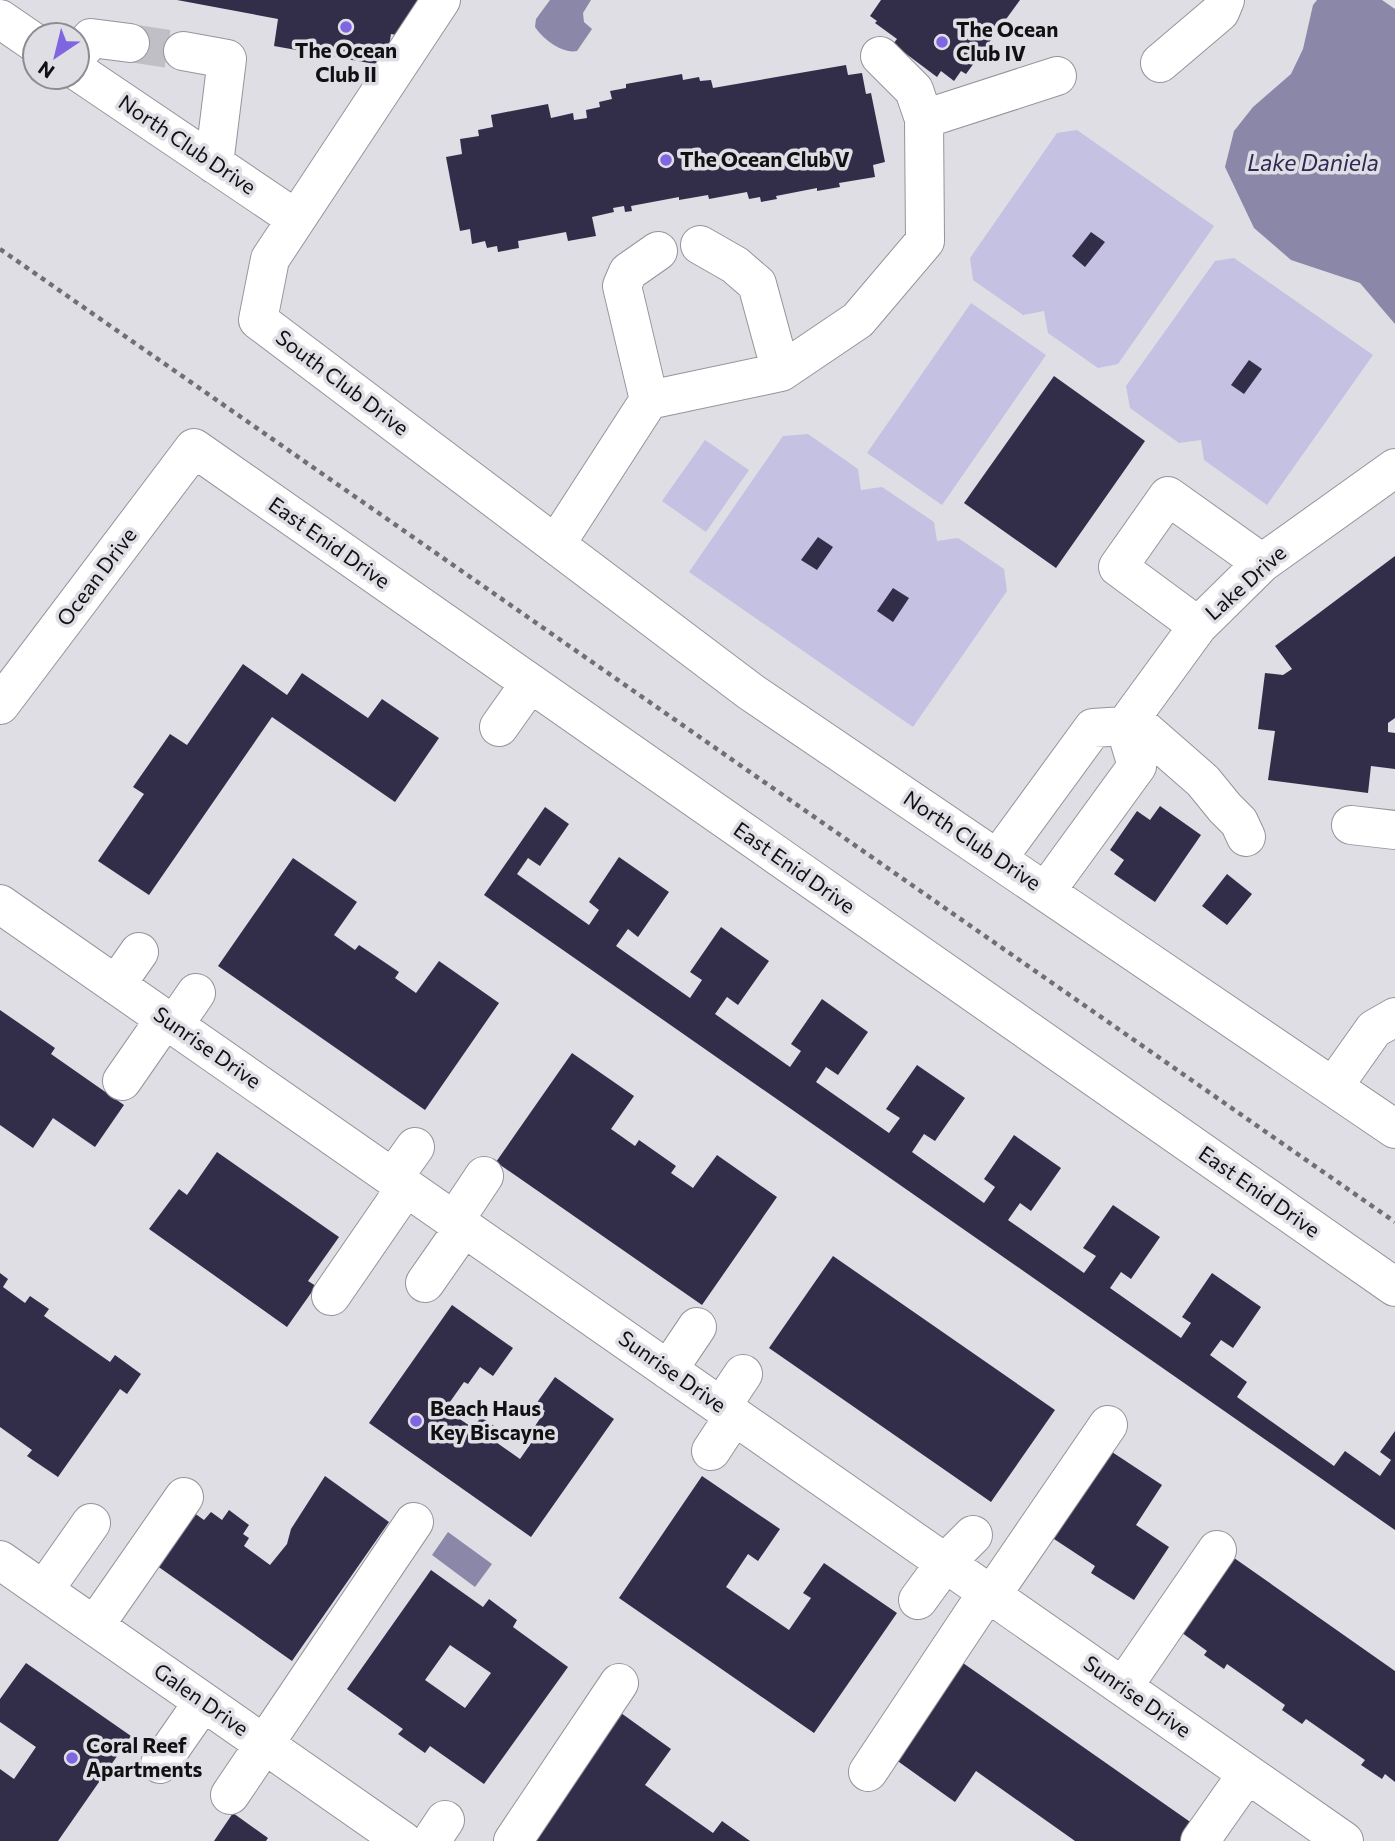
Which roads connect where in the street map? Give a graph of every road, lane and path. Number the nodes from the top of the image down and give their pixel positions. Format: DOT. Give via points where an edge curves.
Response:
graph roads {
  1 [pos="441,0"];
  2 [pos="1225,0"];
  3 [pos="0,19"];
  4 [pos="21,33"];
  5 [pos="91,38"];
  6 [pos="130,43"];
  7 [pos="183,51"];
  8 [pos="880,56"];
  9 [pos="1160,64"];
  10 [pos="1056,76"];
  11 [pos="91,81"];
  12 [pos="925,119"];
  13 [pos="214,164"];
  14 [pos="296,219"];
  15 [pos="700,246"];
  16 [pos="0,248"];
  17 [pos="658,251"];
  18 [pos="781,372"];
  19 [pos="649,400"];
  20 [pos="194,448"];
  21 [pos="1395,468"];
  22 [pos="556,544"];
  23 [pos="1262,563"];
  24 [pos="1198,626"];
  25 [pos="530,683"];
  26 [pos="0,705"];
  27 [pos="1128,722"];
  28 [pos="499,727"];
  29 [pos="1351,825"];
  30 [pos="1395,830"];
  31 [pos="1246,837"];
  32 [pos="998,858"];
  33 [pos="1046,891"];
  34 [pos="0,904"];
  35 [pos="139,952"];
  36 [pos="116,985"];
  37 [pos="196,993"];
  38 [pos="1395,1017"];
  39 [pos="170,1022"];
  40 [pos="122,1081"];
  41 [pos="1334,1087"];
  42 [pos="1395,1129"];
  43 [pos="415,1147"];
  44 [pos="484,1176"];
  45 [pos="400,1183"];
  46 [pos="1395,1222"];
  47 [pos="459,1224"];
  48 [pos="425,1283"];
  49 [pos="1395,1287"];
  50 [pos="331,1296"];
  51 [pos="697,1327"];
  52 [pos="668,1370"];
  53 [pos="743,1374"];
  54 [pos="727,1411"];
  55 [pos="1108,1425"];
  56 [pos="711,1451"];
  57 [pos="184,1497"];
  58 [pos="414,1522"];
  59 [pos="90,1524"];
  60 [pos="973,1535"];
  61 [pos="1217,1550"];
  62 [pos="0,1560"];
  63 [pos="945,1563"];
  64 [pos="44,1590"];
  65 [pos="989,1594"];
  66 [pos="918,1600"];
  67 [pos="95,1625"];
  68 [pos="619,1683"];
  69 [pos="1123,1687"];
  70 [pos="203,1702"];
  71 [pos="264,1744"];
  72 [pos="160,1764"];
  73 [pos="868,1772"];
  74 [pos="1256,1780"];
  75 [pos="230,1796"];
  76 [pos="403,1841"];
  77 [pos="513,1841"];
  78 [pos="1200,1841"];
  79 [pos="1228,1841"];
  80 [pos="1344,1841"];
  1 -- 14 [label="street, South Club Drive"];
  2 -- 9 [label="street" via="1220,12"];
  3 -- 4 [label="street"];
  5 -- 6 [label="street"];
  7 -- 13 [label="street" via="228,59"];
  8 -- 12 [label="street" via="914,90"];
  10 -- 12 [label="street"];
  11 -- 13 [label="street, North Club Drive"];
  12 -- 18 [label="street" via="925,241 858,320"];
  13 -- 14 [label="street, North Club Drive"];
  14 -- 22 [label="street, South Club Drive" via="270,259 258,320"];
  15 -- 18 [label="street" via="735,265 757,284"];
  16 -- 46 [label="path"];
  17 -- 19 [label="street" via="628,272 622,286"];
  18 -- 19 [label="street"];
  19 -- 22 [label="street"];
  20 -- 25 [label="street, East Enid Drive"];
  20 -- 26 [label="street, Ocean Drive"];
  21 -- 23 [label="street, Lake Drive"];
  22 -- 32 [label="street, North Club Drive" via="751,692"];
  23 -- 24 [label="street, Lake Drive"];
  23 -- 24 [label="street" via="1168,496 1118,567"];
  24 -- 27 [label="street, Lake Drive"];
  25 -- 28 [label="street"];
  25 -- 49 [label="street, East Enid Drive"];
  27 -- 31 [label="street" via="1203,781 1239,822"];
  27 -- 32 [label="street" via="1093,728"];
  27 -- 33 [label="street" via="1137,766"];
  29 -- 30 [label="street"];
  32 -- 33 [label="street, North Club Drive"];
  33 -- 41 [label="street, North Club Drive"];
  34 -- 36 [label="street, Sunrise Drive"];
  35 -- 36 [label="street"];
  36 -- 39 [label="street, Sunrise Drive"];
  37 -- 39 [label="street"];
  38 -- 41 [label="street" via="1374,1029"];
  39 -- 40 [label="street"];
  39 -- 45 [label="street, Sunrise Drive"];
  41 -- 42 [label="street, North Club Drive"];
  43 -- 45 [label="street"];
  44 -- 47 [label="street"];
  45 -- 47 [label="street, Sunrise Drive"];
  45 -- 50 [label="street"];
  47 -- 48 [label="street"];
  47 -- 52 [label="street, Sunrise Drive"];
  51 -- 52 [label="street"];
  52 -- 54 [label="street, Sunrise Drive"];
  53 -- 54 [label="street"];
  54 -- 56 [label="street"];
  54 -- 63 [label="street, Sunrise Drive"];
  55 -- 65 [label="street"];
  57 -- 67 [label="street"];
  58 -- 71 [label="street"];
  59 -- 64 [label="street"];
  60 -- 63 [label="street"];
  61 -- 69 [label="street"];
  62 -- 64 [label="street, Galen Drive"];
  63 -- 65 [label="street, Sunrise Drive"];
  63 -- 66 [label="street"];
  64 -- 67 [label="street, Galen Drive"];
  65 -- 69 [label="street, Sunrise Drive"];
  65 -- 73 [label="street"];
  67 -- 70 [label="street, Galen Drive"];
  68 -- 77 [label="street"];
  69 -- 74 [label="street, Sunrise Drive"];
  70 -- 71 [label="street, Galen Drive"];
  70 -- 72 [label="street"];
  71 -- 75 [label="street"];
  71 -- 76 [label="street, Galen Drive"];
  74 -- 78 [label="street"];
  74 -- 79 [label="street"];
  74 -- 80 [label="street, Sunrise Drive"];
}
